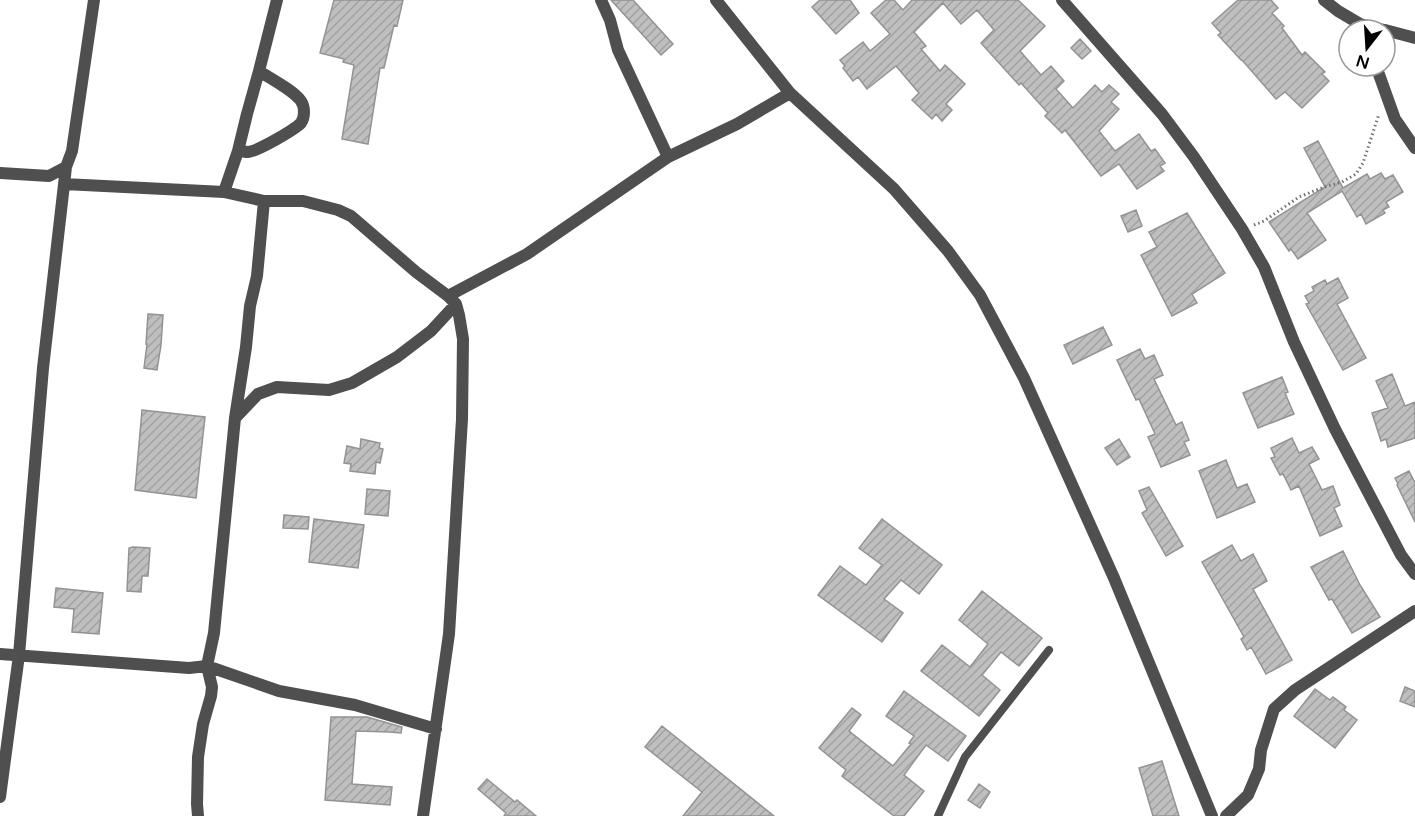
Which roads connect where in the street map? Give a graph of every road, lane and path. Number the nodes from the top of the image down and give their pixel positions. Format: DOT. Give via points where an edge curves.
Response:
graph roads {
  1 [pos="94,0"];
  2 [pos="277,0"];
  3 [pos="601,0"];
  4 [pos="716,0"];
  5 [pos="1062,0"];
  6 [pos="1324,0"];
  7 [pos="1349,18"];
  8 [pos="1397,33"];
  9 [pos="1415,38"];
  10 [pos="260,71"];
  11 [pos="1380,78"];
  12 [pos="1384,92"];
  13 [pos="790,93"];
  14 [pos="1415,148"];
  15 [pos="238,151"];
  16 [pos="668,157"];
  17 [pos="66,167"];
  18 [pos="0,173"];
  19 [pos="64,184"];
  20 [pos="224,192"];
  21 [pos="264,201"];
  22 [pos="1242,229"];
  23 [pos="452,300"];
  24 [pos="235,418"];
  25 [pos="1415,574"];
  26 [pos="1415,611"];
  27 [pos="1049,650"];
  28 [pos="0,654"];
  29 [pos="19,655"];
  30 [pos="207,666"];
  31 [pos="436,729"];
  32 [pos="0,797"];
  33 [pos="198,816"];
  34 [pos="423,816"];
  35 [pos="938,816"];
  36 [pos="1212,816"];
  37 [pos="1226,816"];
  1 -- 17 [label="street" via="72,151"];
  2 -- 10 [label="street"];
  3 -- 16 [label="street" via="618,50"];
  4 -- 13 [label="street"];
  5 -- 22 [label="street" via="1162,114"];
  6 -- 7 [label="street"];
  8 -- 9 [label="street"];
  10 -- 15 [label="street"];
  10 -- 15 [label="street" via="302,102 302,122 261,147"];
  11 -- 12 [label="street"];
  12 -- 14 [label="street" via="1395,119"];
  12 -- 22 [label="path" via="1363,163 1356,174 1299,197 1264,221"];
  13 -- 16 [label="street"];
  13 -- 36 [label="street" via="894,189 980,295 1024,378 1114,578"];
  15 -- 20 [label="street"];
  16 -- 23 [label="street" via="527,254"];
  17 -- 18 [label="street" via="49,176"];
  17 -- 19 [label="street"];
  19 -- 20 [label="street"];
  19 -- 29 [label="street" via="43,368"];
  20 -- 21 [label="street"];
  21 -- 23 [label="street" via="303,201 345,212"];
  21 -- 24 [label="street"];
  22 -- 25 [label="street" via="1264,267 1335,429 1401,555"];
  23 -- 24 [label="street" via="431,331 397,357 352,383 329,390 277,387 258,394"];
  23 -- 31 [label="street" via="464,339 462,419 449,634"];
  24 -- 30 [label="street" via="214,633"];
  26 -- 37 [label="street" via="1295,690 1274,709 1259,769 1248,795"];
  27 -- 35 [label="lane" via="965,757"];
  28 -- 29 [label="street"];
  29 -- 30 [label="street" via="189,668"];
  29 -- 32 [label="street"];
  30 -- 31 [label="street" via="279,690 355,705"];
  30 -- 33 [label="street" via="212,687 198,757"];
  31 -- 34 [label="street"];
}
